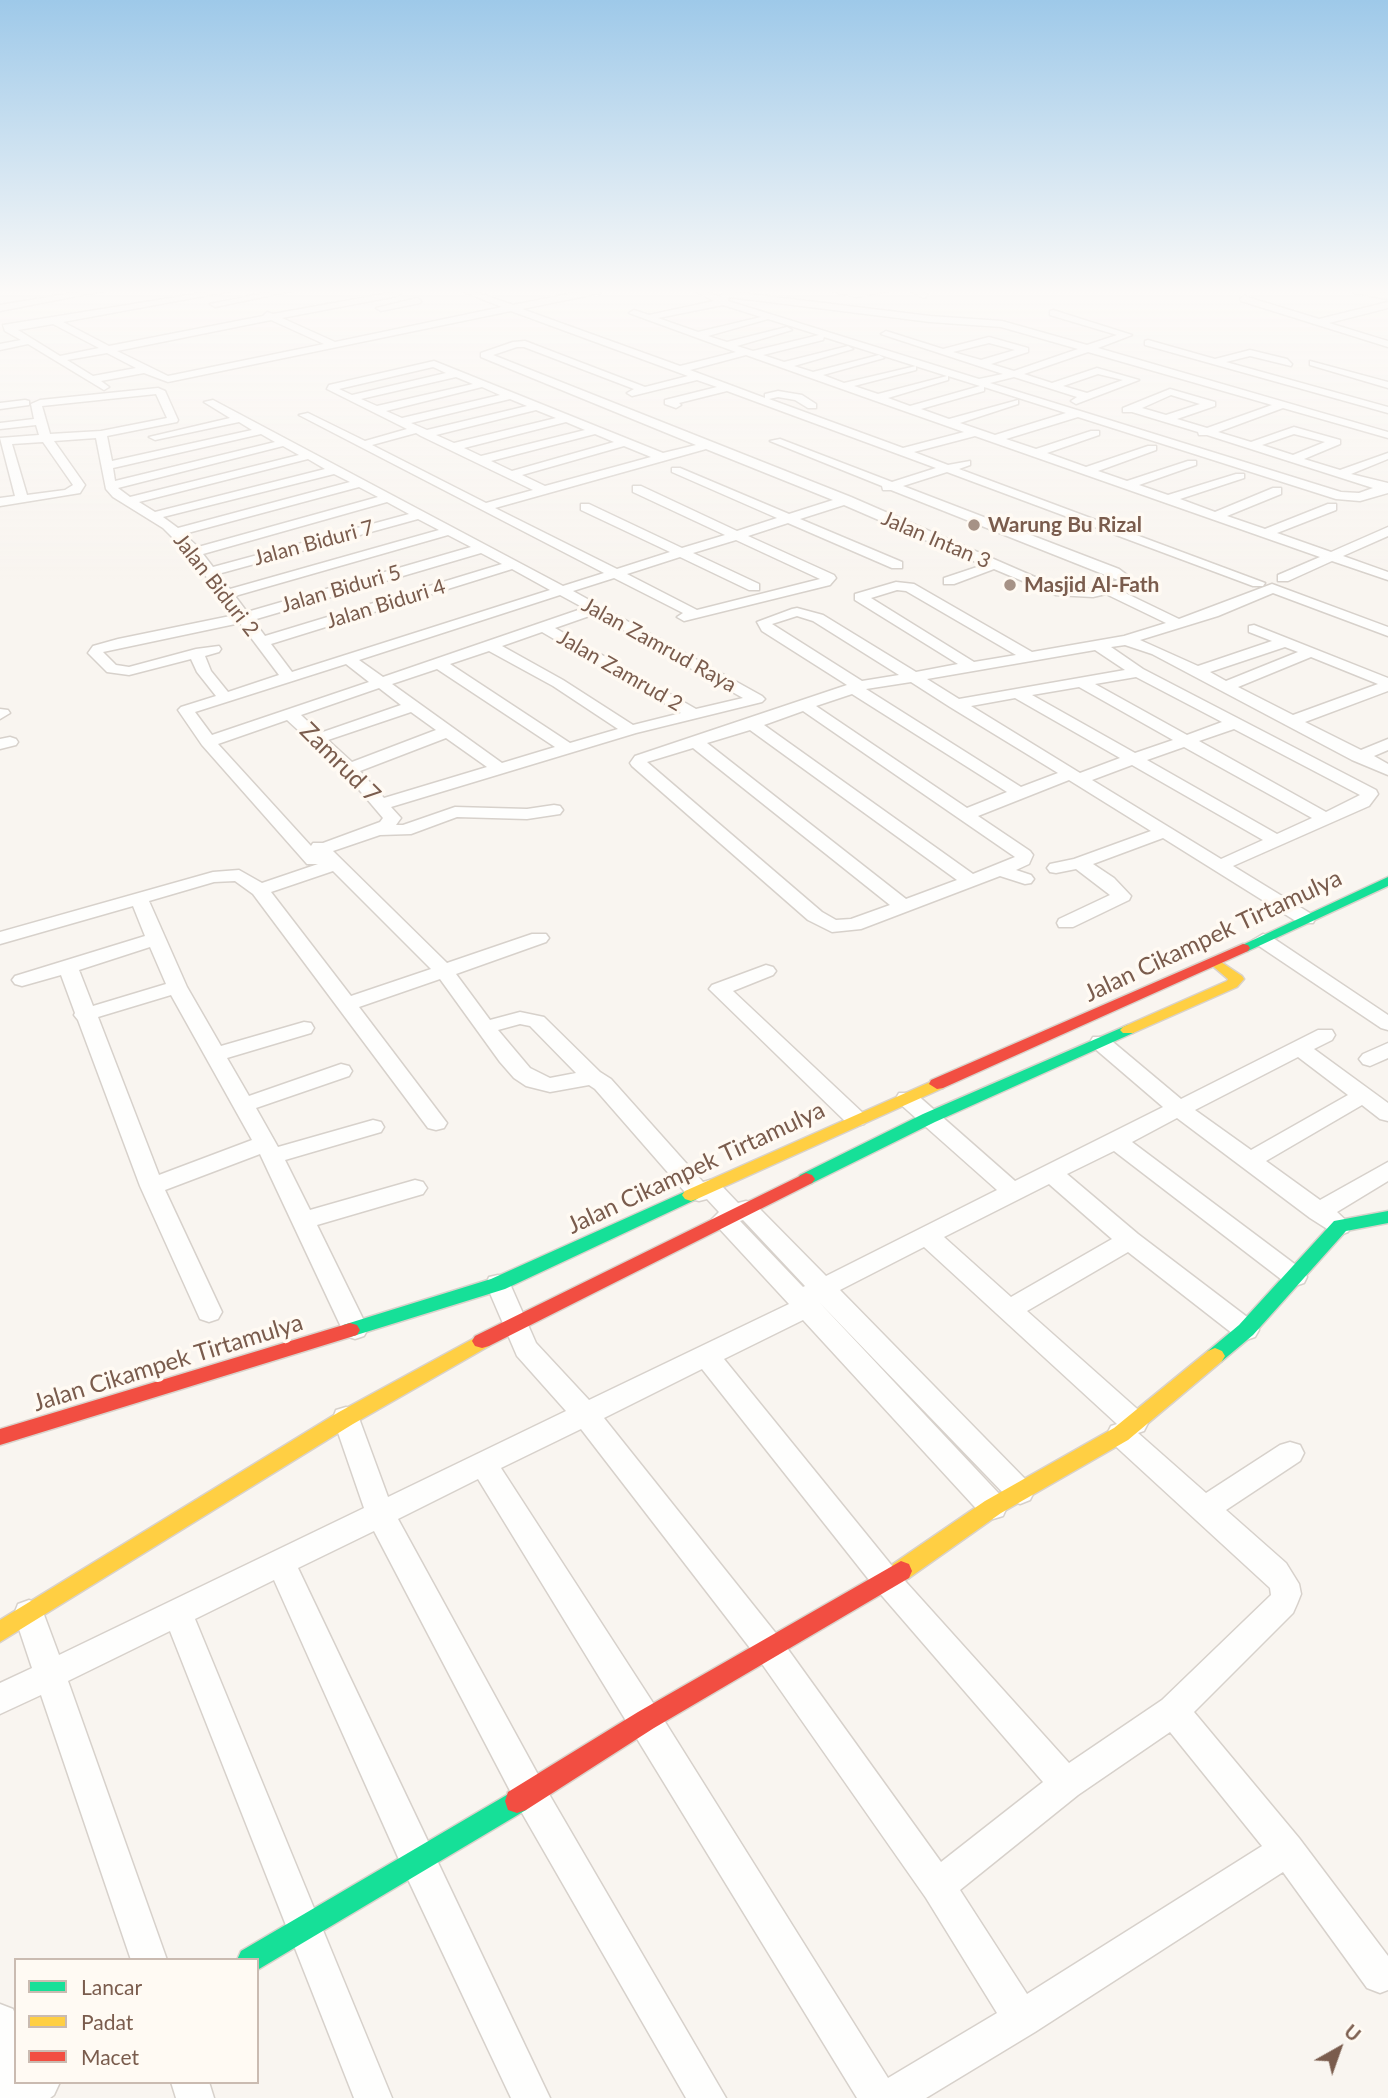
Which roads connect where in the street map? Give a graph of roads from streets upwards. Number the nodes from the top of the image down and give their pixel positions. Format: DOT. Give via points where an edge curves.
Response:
graph roads {
  1 [pos="105,388"];
  2 [pos="333,388"];
  3 [pos="395,388"];
  4 [pos="468,388"];
  5 [pos="493,388"];
  6 [pos="565,388"];
  7 [pos="639,388"];
  8 [pos="654,388"];
  9 [pos="663,388"];
  10 [pos="725,388"];
  11 [pos="732,388"];
  12 [pos="849,388"];
  13 [pos="911,388"];
  14 [pos="972,388"];
  15 [pos="990,388"];
  16 [pos="1058,388"];
  17 [pos="1113,388"];
  18 [pos="1236,388"];
  19 [pos="1312,388"];
  20 [pos="1344,388"];
  21 [pos="645,390"];
  22 [pos="1326,392"];
  23 [pos="114,394"];
  24 [pos="512,396"];
  25 [pos="1088,397"];
  26 [pos="352,398"];
  27 [pos="760,398"];
  28 [pos="877,398"];
  29 [pos="1388,400"];
  30 [pos="209,402"];
  31 [pos="1014,402"];
  32 [pos="25,403"];
  33 [pos="1288,403"];
  34 [pos="603,404"];
  35 [pos="166,405"];
  36 [pos="676,405"];
  37 [pos="1370,405"];
  38 [pos="0,406"];
  39 [pos="538,406"];
  40 [pos="812,406"];
  41 [pos="1057,408"];
  42 [pos="1132,408"];
  43 [pos="910,409"];
  44 [pos="375,410"];
  45 [pos="1388,410"];
  46 [pos="791,411"];
  47 [pos="1076,414"];
  48 [pos="0,415"];
  49 [pos="304,415"];
  50 [pos="127,416"];
  51 [pos="321,417"];
  52 [pos="567,418"];
  53 [pos="239,419"];
  54 [pos="1166,419"];
  55 [pos="1097,420"];
  56 [pos="41,422"];
  57 [pos="400,422"];
  58 [pos="949,423"];
  59 [pos="72,424"];
  60 [pos="0,426"];
  61 [pos="1388,429"];
  62 [pos="597,430"];
  63 [pos="970,430"];
  64 [pos="261,431"];
  65 [pos="344,432"];
  66 [pos="421,432"];
  67 [pos="1206,432"];
  68 [pos="1095,433"];
  69 [pos="1388,435"];
  70 [pos="995,439"];
  71 [pos="141,440"];
  72 [pos="3,441"];
  73 [pos="776,441"];
  74 [pos="370,442"];
  75 [pos="625,442"];
  76 [pos="107,443"];
  77 [pos="283,443"];
  78 [pos="1173,444"];
  79 [pos="922,445"];
  80 [pos="703,446"];
  81 [pos="1250,446"];
  82 [pos="453,447"];
  83 [pos="1152,448"];
  84 [pos="903,452"];
  85 [pos="1037,453"];
  86 [pos="307,456"];
  87 [pos="1388,456"];
  88 [pos="662,457"];
  89 [pos="1293,459"];
  90 [pos="480,460"];
  91 [pos="966,463"];
  92 [pos="1192,463"];
  93 [pos="107,466"];
  94 [pos="414,467"];
  95 [pos="948,468"];
  96 [pos="334,470"];
  97 [pos="676,470"];
  98 [pos="1086,471"];
  99 [pos="1340,474"];
  100 [pos="511,475"];
  101 [pos="1240,476"];
  102 [pos="360,483"];
  103 [pos="1127,485"];
  104 [pos="110,486"];
  105 [pos="891,486"];
  106 [pos="1387,488"];
  107 [pos="637,489"];
  108 [pos="543,490"];
  109 [pos="1277,491"];
  110 [pos="22,498"];
  111 [pos="388,498"];
  112 [pos="1169,499"];
  113 [pos="129,501"];
  114 [pos="845,501"];
  115 [pos="0,502"];
  116 [pos="491,505"];
  117 [pos="585,507"];
  118 [pos="1332,507"];
  119 [pos="418,515"];
  120 [pos="154,516"];
  121 [pos="1215,516"];
  122 [pos="790,518"];
  123 [pos="449,531"];
  124 [pos="1388,531"];
  125 [pos="175,533"];
  126 [pos="1266,533"];
  127 [pos="735,536"];
  128 [pos="1388,538"];
  129 [pos="479,549"];
  130 [pos="195,552"];
  131 [pos="680,552"];
  132 [pos="1335,558"];
  133 [pos="512,565"];
  134 [pos="897,565"];
  135 [pos="994,565"];
  136 [pos="618,570"];
  137 [pos="211,572"];
  138 [pos="1388,576"];
  139 [pos="949,581"];
  140 [pos="1276,583"];
  141 [pos="754,587"];
  142 [pos="561,590"];
  143 [pos="1108,590"];
  144 [pos="227,594"];
  145 [pos="596,609"];
  146 [pos="243,618"];
  147 [pos="1388,620"];
  148 [pos="1173,622"];
  149 [pos="545,628"];
  150 [pos="1254,629"];
  151 [pos="1388,632"];
  152 [pos="1127,639"];
  153 [pos="261,642"];
  154 [pos="1284,642"];
  155 [pos="1098,645"];
  156 [pos="491,646"];
  157 [pos="214,649"];
  158 [pos="1311,652"];
  159 [pos="196,653"];
  160 [pos="1028,656"];
  161 [pos="348,659"];
  162 [pos="438,663"];
  163 [pos="971,666"];
  164 [pos="1138,672"];
  165 [pos="1196,672"];
  166 [pos="911,676"];
  167 [pos="288,677"];
  168 [pos="1079,681"];
  169 [pos="380,682"];
  170 [pos="1388,684"];
  171 [pos="856,687"];
  172 [pos="1224,687"];
  173 [pos="1017,692"];
  174 [pos="224,696"];
  175 [pos="955,704"];
  176 [pos="804,705"];
  177 [pos="413,706"];
  178 [pos="289,713"];
  179 [pos="695,715"];
  180 [pos="1292,721"];
  181 [pos="1235,723"];
  182 [pos="752,724"];
  183 [pos="631,730"];
  184 [pos="449,731"];
  185 [pos="215,739"];
  186 [pos="317,739"];
  187 [pos="1188,741"];
  188 [pos="696,743"];
  189 [pos="1388,744"];
  190 [pos="567,748"];
  191 [pos="1358,757"];
  192 [pos="1134,759"];
  193 [pos="350,769"];
  194 [pos="499,769"];
  195 [pos="1388,770"];
  196 [pos="1074,777"];
  197 [pos="1021,792"];
  198 [pos="382,804"];
  199 [pos="554,810"];
  200 [pos="967,814"];
  201 [pos="1324,818"];
  202 [pos="378,830"];
  203 [pos="1164,832"];
  204 [pos="1274,839"];
  205 [pos="328,856"];
  206 [pos="1079,863"];
  207 [pos="1221,865"];
  208 [pos="1056,868"];
  209 [pos="1000,870"];
  210 [pos="1025,879"];
  211 [pos="971,881"];
  212 [pos="1388,881"];
  213 [pos="260,890"];
  214 [pos="138,897"];
  215 [pos="903,905"];
  216 [pos="1306,919"];
  217 [pos="1066,923"];
  218 [pos="0,938"];
  219 [pos="539,938"];
  220 [pos="156,940"];
  221 [pos="1263,940"];
  222 [pos="1215,962"];
  223 [pos="68,967"];
  224 [pos="443,970"];
  225 [pos="766,971"];
  226 [pos="22,980"];
  227 [pos="177,987"];
  228 [pos="349,1004"];
  229 [pos="84,1015"];
  230 [pos="1388,1024"];
  231 [pos="486,1027"];
  232 [pos="304,1028"];
  233 [pos="1325,1035"];
  234 [pos="1100,1042"];
  235 [pos="1299,1048"];
  236 [pos="214,1055"];
  237 [pos="341,1071"];
  238 [pos="592,1077"];
  239 [pos="1362,1096"];
  240 [pos="908,1098"];
  241 [pos="244,1105"];
  242 [pos="1178,1108"];
  243 [pos="1388,1114"];
  244 [pos="929,1118"];
  245 [pos="856,1119"];
  246 [pos="436,1123"];
  247 [pos="373,1127"];
  248 [pos="1116,1141"];
  249 [pos="268,1150"];
  250 [pos="1250,1160"];
  251 [pos="1388,1170"];
  252 [pos="1051,1173"];
  253 [pos="152,1186"];
  254 [pos="415,1188"];
  255 [pos="704,1191"];
  256 [pos="1012,1191"];
  257 [pos="1318,1212"];
  258 [pos="735,1214"];
  259 [pos="1388,1217"];
  260 [pos="305,1220"];
  261 [pos="1340,1226"];
  262 [pos="928,1237"];
  263 [pos="1129,1240"];
  264 [pos="1295,1277"];
  265 [pos="498,1284"];
  266 [pos="810,1298"];
  267 [pos="1009,1310"];
  268 [pos="209,1312"];
  269 [pos="514,1323"];
  270 [pos="355,1329"];
  271 [pos="1246,1330"];
  272 [pos="706,1355"];
  273 [pos="585,1414"];
  274 [pos="346,1418"];
  275 [pos="1128,1428"];
  276 [pos="0,1437"];
  277 [pos="1290,1453"];
  278 [pos="483,1464"];
  279 [pos="1020,1492"];
  280 [pos="993,1507"];
  281 [pos="1204,1509"];
  282 [pos="380,1514"];
  283 [pos="280,1562"];
  284 [pos="887,1581"];
  285 [pos="177,1612"];
  286 [pos="29,1614"];
  287 [pos="0,1632"];
  288 [pos="771,1651"];
  289 [pos="52,1674"];
  290 [pos="0,1699"];
  291 [pos="1173,1711"];
  292 [pos="646,1720"];
  293 [pos="1066,1784"];
  294 [pos="530,1794"];
  295 [pos="1287,1850"];
  296 [pos="417,1861"];
  297 [pos="939,1886"];
  298 [pos="306,1927"];
  299 [pos="148,1958"];
  300 [pos="253,1958"];
  301 [pos="1380,1975"];
  302 [pos="1021,2019"];
  303 [pos="0,2022"];
  304 [pos="14,2066"];
  305 [pos="373,2098"];
  306 [pos="531,2098"];
  307 [pos="707,2098"];
  308 [pos="880,2098"];
  309 [pos="890,2098"];
  1 -- 23 [label="street"];
  2 -- 26 [label="street"];
  3 -- 26 [label="street"];
  4 -- 44 [label="street"];
  5 -- 24 [label="street"];
  6 -- 34 [label="street, Jalan Intan 3"];
  7 -- 21 [label="street, Jalan Intan 3"];
  8 -- 21 [label="street"];
  9 -- 34 [label="street"];
  10 -- 36 [label="street" via="669,402"];
  11 -- 27 [label="street"];
  12 -- 28 [label="street"];
  13 -- 28 [label="street"];
  14 -- 43 [label="street"];
  15 -- 41 [label="street"];
  16 -- 25 [label="street"];
  17 -- 25 [label="street"];
  18 -- 33 [label="street"];
  19 -- 22 [label="street"];
  20 -- 22 [label="street"];
  21 -- 34 [label="street"];
  22 -- 33 [label="street"];
  22 -- 37 [label="street"];
  23 -- 35 [label="street" via="158,391"];
  23 -- 56 [label="street" via="36,404"];
  24 -- 39 [label="street"];
  24 -- 57 [label="street"];
  25 -- 41 [label="street"];
  26 -- 44 [label="street"];
  27 -- 40 [label="street" via="778,394"];
  27 -- 46 [label="street"];
  28 -- 43 [label="street"];
  29 -- 37 [label="street"];
  30 -- 53 [label="street, Jalan Zamrud Raya"];
  31 -- 58 [label="street"];
  32 -- 38 [label="street"];
  33 -- 61 [label="street"];
  33 -- 67 [label="street"];
  33 -- 69 [label="street"];
  34 -- 80 [label="street, Jalan Intan 3"];
  35 -- 50 [label="street"];
  35 -- 56 [label="street"];
  35 -- 76 [label="street" via="173,420"];
  37 -- 45 [label="street"];
  39 -- 52 [label="street"];
  39 -- 66 [label="street"];
  40 -- 46 [label="street"];
  40 -- 79 [label="street"];
  41 -- 47 [label="street"];
  42 -- 54 [label="street"];
  42 -- 54 [label="street" via="1170,392 1211,404"];
  42 -- 55 [label="street"];
  43 -- 58 [label="street"];
  44 -- 57 [label="street"];
  46 -- 84 [label="street"];
  47 -- 55 [label="street"];
  47 -- 70 [label="street"];
  48 -- 56 [label="street"];
  49 -- 65 [label="street"];
  51 -- 65 [label="street"];
  52 -- 62 [label="street"];
  52 -- 82 [label="street"];
  53 -- 64 [label="street, Jalan Zamrud Raya"];
  53 -- 71 [label="street"];
  54 -- 67 [label="street"];
  55 -- 78 [label="street"];
  56 -- 59 [label="street"];
  56 -- 60 [label="street"];
  56 -- 72 [label="street"];
  56 -- 76 [label="street"];
  56 -- 110 [label="street" via="79,485 67,493"];
  57 -- 66 [label="street"];
  58 -- 63 [label="street"];
  62 -- 75 [label="street"];
  62 -- 90 [label="street"];
  63 -- 70 [label="street"];
  63 -- 79 [label="street"];
  64 -- 77 [label="street, Jalan Zamrud Raya"];
  64 -- 93 [label="street"];
  65 -- 74 [label="street"];
  65 -- 94 [label="street"];
  66 -- 74 [label="street"];
  66 -- 82 [label="street"];
  67 -- 78 [label="street"];
  67 -- 81 [label="street"];
  68 -- 85 [label="street"];
  70 -- 85 [label="street"];
  72 -- 110 [label="street"];
  73 -- 105 [label="street"];
  74 -- 94 [label="street"];
  75 -- 88 [label="street"];
  75 -- 100 [label="street"];
  76 -- 93 [label="street"];
  77 -- 86 [label="street, Jalan Zamrud Raya"];
  77 -- 104 [label="street"];
  78 -- 106 [label="street" via="1345,497"];
  79 -- 84 [label="street"];
  79 -- 91 [label="street"];
  80 -- 88 [label="street"];
  80 -- 114 [label="street, Jalan Intan 3"];
  81 -- 89 [label="street"];
  81 -- 89 [label="street" via="1294,430 1336,442"];
  82 -- 90 [label="street"];
  83 -- 98 [label="street"];
  84 -- 95 [label="street"];
  85 -- 98 [label="street"];
  86 -- 96 [label="street, Jalan Zamrud Raya"];
  86 -- 113 [label="street"];
  87 -- 99 [label="street"];
  88 -- 108 [label="street"];
  89 -- 99 [label="street"];
  90 -- 100 [label="street"];
  91 -- 95 [label="street"];
  91 -- 140 [label="street"];
  92 -- 103 [label="street"];
  93 -- 104 [label="street"];
  94 -- 116 [label="street"];
  95 -- 105 [label="street"];
  95 -- 140 [label="street"];
  96 -- 102 [label="street, Jalan Zamrud Raya"];
  96 -- 120 [label="street"];
  97 -- 122 [label="street"];
  98 -- 103 [label="street"];
  99 -- 106 [label="street"];
  100 -- 108 [label="street"];
  101 -- 112 [label="street"];
  102 -- 111 [label="street, Jalan Zamrud Raya"];
  102 -- 125 [label="street"];
  103 -- 112 [label="street"];
  104 -- 113 [label="street, Jalan Biduri 2"];
  105 -- 114 [label="street"];
  105 -- 143 [label="street" via="1128,581"];
  107 -- 127 [label="street"];
  108 -- 116 [label="street"];
  109 -- 121 [label="street"];
  110 -- 115 [label="street"];
  111 -- 119 [label="street, Jalan Zamrud Raya"];
  111 -- 130 [label="street"];
  112 -- 121 [label="street"];
  113 -- 120 [label="street, Jalan Biduri 2"];
  114 -- 122 [label="street"];
  114 -- 135 [label="street, Jalan Intan 3"];
  116 -- 136 [label="street"];
  117 -- 131 [label="street"];
  118 -- 126 [label="street"];
  119 -- 123 [label="street, Jalan Zamrud Raya"];
  119 -- 137 [label="street, Jalan Biduri 7"];
  120 -- 125 [label="street, Jalan Biduri 2"];
  121 -- 126 [label="street"];
  122 -- 127 [label="street"];
  122 -- 134 [label="street"];
  123 -- 129 [label="street, Jalan Zamrud Raya"];
  123 -- 144 [label="street"];
  124 -- 132 [label="street"];
  125 -- 130 [label="street, Jalan Biduri 2"];
  126 -- 132 [label="street"];
  127 -- 131 [label="street"];
  127 -- 136 [label="street" via="827,580 695,614"];
  128 -- 132 [label="street"];
  129 -- 133 [label="street, Jalan Zamrud Raya"];
  129 -- 146 [label="street, Jalan Biduri 5"];
  130 -- 137 [label="street, Jalan Biduri 2"];
  131 -- 136 [label="street"];
  131 -- 141 [label="street"];
  132 -- 138 [label="street"];
  132 -- 140 [label="street"];
  133 -- 142 [label="street, Jalan Zamrud Raya"];
  133 -- 153 [label="street, Jalan Biduri 4"];
  135 -- 139 [label="street"];
  135 -- 143 [label="street, Jalan Intan 3" via="1056,592"];
  136 -- 142 [label="street"];
  137 -- 144 [label="street, Jalan Biduri 2"];
  140 -- 147 [label="street"];
  140 -- 148 [label="street"];
  140 -- 151 [label="street"];
  142 -- 145 [label="street, Jalan Zamrud Raya"];
  142 -- 161 [label="street"];
  143 -- 148 [label="street"];
  144 -- 146 [label="street, Jalan Biduri 2"];
  145 -- 149 [label="street"];
  145 -- 179 [label="street, Jalan Zamrud Raya" via="757,699"];
  146 -- 153 [label="street, Jalan Biduri 2"];
  146 -- 159 [label="street, Jalan Biduri 5" via="123,642 95,653 121,671"];
  148 -- 152 [label="street"];
  149 -- 156 [label="street"];
  149 -- 179 [label="street, Jalan Zamrud 2"];
  150 -- 154 [label="street"];
  152 -- 155 [label="street"];
  152 -- 165 [label="street"];
  153 -- 167 [label="street, Jalan Biduri 2"];
  154 -- 158 [label="street"];
  154 -- 165 [label="street"];
  155 -- 160 [label="street"];
  155 -- 164 [label="street"];
  156 -- 162 [label="street"];
  156 -- 183 [label="street"];
  157 -- 159 [label="street"];
  158 -- 170 [label="street"];
  158 -- 172 [label="street"];
  159 -- 174 [label="street" via="204,672"];
  160 -- 163 [label="street"];
  160 -- 163 [label="street" via="909,587 896,586 860,597"];
  161 -- 167 [label="street"];
  161 -- 169 [label="street"];
  162 -- 169 [label="street"];
  162 -- 190 [label="street"];
  163 -- 166 [label="street"];
  164 -- 168 [label="street"];
  164 -- 181 [label="street"];
  165 -- 172 [label="street"];
  166 -- 171 [label="street"];
  166 -- 171 [label="street" via="810,615 786,614 764,622"];
  166 -- 175 [label="street"];
  167 -- 174 [label="street"];
  168 -- 173 [label="street"];
  168 -- 187 [label="street"];
  169 -- 177 [label="street"];
  169 -- 178 [label="street"];
  170 -- 180 [label="street"];
  171 -- 176 [label="street"];
  171 -- 197 [label="street"];
  172 -- 180 [label="street"];
  173 -- 175 [label="street"];
  173 -- 192 [label="street"];
  174 -- 185 [label="street" via="200,706"];
  175 -- 196 [label="street"];
  176 -- 182 [label="street"];
  176 -- 200 [label="street"];
  177 -- 184 [label="street"];
  177 -- 186 [label="street"];
  178 -- 185 [label="street"];
  178 -- 186 [label="street, Zamrud 7"];
  179 -- 183 [label="street"];
  180 -- 191 [label="street"];
  181 -- 187 [label="street"];
  181 -- 201 [label="street" via="1370,794 1363,802"];
  182 -- 188 [label="street"];
  182 -- 211 [label="street"];
  183 -- 190 [label="street"];
  184 -- 193 [label="street"];
  184 -- 194 [label="street"];
  185 -- 205 [label="street"];
  186 -- 193 [label="street, Zamrud 7"];
  187 -- 192 [label="street"];
  187 -- 201 [label="street"];
  188 -- 215 [label="street"];
  188 -- 215 [label="street" via="638,763 815,916 839,927"];
  189 -- 191 [label="street"];
  190 -- 194 [label="street"];
  191 -- 195 [label="street"];
  192 -- 196 [label="street"];
  192 -- 204 [label="street"];
  193 -- 198 [label="street, Zamrud 7"];
  194 -- 198 [label="street"];
  196 -- 197 [label="street"];
  196 -- 203 [label="street"];
  197 -- 200 [label="street"];
  198 -- 202 [label="street, Zamrud 7" via="391,822"];
  199 -- 202 [label="street" via="455,812 405,830"];
  200 -- 209 [label="street" via="1024,855 1023,860"];
  201 -- 204 [label="street"];
  202 -- 205 [label="street, Zamrud 7"];
  203 -- 206 [label="street"];
  203 -- 207 [label="street"];
  204 -- 207 [label="street"];
  205 -- 213 [label="street, Zamrud 7"];
  205 -- 224 [label="street"];
  206 -- 208 [label="street"];
  206 -- 217 [label="street" via="1122,896"];
  207 -- 216 [label="street"];
  209 -- 210 [label="street"];
  209 -- 211 [label="street"];
  211 -- 215 [label="street"];
  212 -- 216 [label="street, Jalan Cikampek Tirtamulya"];
  213 -- 214 [label="street" via="232,874"];
  213 -- 228 [label="street"];
  214 -- 218 [label="street"];
  214 -- 220 [label="street"];
  216 -- 221 [label="street, Jalan Cikampek Tirtamulya"];
  219 -- 224 [label="street"];
  220 -- 223 [label="street"];
  220 -- 227 [label="street"];
  221 -- 222 [label="street, Jalan Cikampek Tirtamulya"];
  221 -- 230 [label="street"];
  222 -- 234 [label="street" via="1237,979"];
  222 -- 240 [label="street, Jalan Cikampek Tirtamulya"];
  223 -- 226 [label="street"];
  223 -- 229 [label="street"];
  224 -- 228 [label="street"];
  224 -- 231 [label="street"];
  225 -- 245 [label="street" via="719,989"];
  227 -- 229 [label="street"];
  227 -- 236 [label="street"];
  228 -- 246 [label="street"];
  229 -- 253 [label="street"];
  231 -- 238 [label="street" via="520,1017 537,1021"];
  231 -- 238 [label="street" via="507,1057 534,1081 550,1084"];
  232 -- 236 [label="street"];
  233 -- 235 [label="street"];
  234 -- 242 [label="street"];
  234 -- 244 [label="street"];
  235 -- 239 [label="street"];
  235 -- 242 [label="street"];
  236 -- 241 [label="street"];
  237 -- 241 [label="street"];
  238 -- 255 [label="street"];
  239 -- 243 [label="street"];
  239 -- 250 [label="street"];
  240 -- 244 [label="street"];
  240 -- 245 [label="street, Jalan Cikampek Tirtamulya"];
  241 -- 249 [label="street"];
  242 -- 248 [label="street"];
  242 -- 250 [label="street"];
  244 -- 256 [label="street"];
  244 -- 258 [label="street"];
  245 -- 255 [label="street, Jalan Cikampek Tirtamulya"];
  247 -- 249 [label="street"];
  248 -- 252 [label="street"];
  248 -- 264 [label="street"];
  249 -- 253 [label="street"];
  249 -- 260 [label="street"];
  250 -- 257 [label="street"];
  251 -- 257 [label="street"];
  252 -- 256 [label="street"];
  252 -- 263 [label="street"];
  253 -- 268 [label="street"];
  254 -- 260 [label="street"];
  255 -- 258 [label="street"];
  255 -- 265 [label="street, Jalan Cikampek Tirtamulya"];
  256 -- 262 [label="street"];
  257 -- 261 [label="street"];
  258 -- 266 [label="street"];
  258 -- 269 [label="street"];
  259 -- 261 [label="street"];
  260 -- 270 [label="street"];
  261 -- 264 [label="street"];
  262 -- 266 [label="street"];
  262 -- 267 [label="street"];
  263 -- 267 [label="street"];
  263 -- 271 [label="street"];
  264 -- 271 [label="street"];
  265 -- 269 [label="street"];
  265 -- 270 [label="street, Jalan Cikampek Tirtamulya"];
  266 -- 272 [label="street"];
  266 -- 279 [label="street"];
  266 -- 280 [label="street"];
  267 -- 275 [label="street"];
  269 -- 273 [label="street" via="534,1360"];
  269 -- 274 [label="street"];
  270 -- 276 [label="street, Jalan Cikampek Tirtamulya"];
  271 -- 275 [label="street"];
  272 -- 273 [label="street"];
  272 -- 284 [label="street"];
  273 -- 278 [label="street"];
  273 -- 288 [label="street"];
  274 -- 282 [label="street"];
  274 -- 286 [label="street"];
  275 -- 279 [label="street"];
  275 -- 281 [label="street"];
  277 -- 281 [label="street"];
  278 -- 282 [label="street"];
  278 -- 292 [label="street"];
  279 -- 280 [label="street"];
  280 -- 284 [label="street"];
  281 -- 291 [label="street" via="1276,1572 1286,1594 1282,1604"];
  282 -- 283 [label="street"];
  282 -- 294 [label="street"];
  283 -- 285 [label="street"];
  283 -- 296 [label="street"];
  284 -- 288 [label="street"];
  284 -- 293 [label="street"];
  285 -- 289 [label="street"];
  285 -- 298 [label="street"];
  286 -- 287 [label="street"];
  286 -- 289 [label="street"];
  288 -- 292 [label="street"];
  288 -- 297 [label="street"];
  289 -- 290 [label="street"];
  289 -- 299 [label="street"];
  291 -- 293 [label="street"];
  291 -- 295 [label="street"];
  292 -- 294 [label="street"];
  292 -- 308 [label="street"];
  293 -- 297 [label="street"];
  294 -- 296 [label="street"];
  294 -- 307 [label="street"];
  295 -- 301 [label="street"];
  295 -- 302 [label="street"];
  296 -- 298 [label="street"];
  296 -- 306 [label="street"];
  297 -- 302 [label="street"];
  298 -- 300 [label="street"];
  298 -- 305 [label="street"];
  302 -- 309 [label="street"];
  303 -- 304 [label="street"];
}
